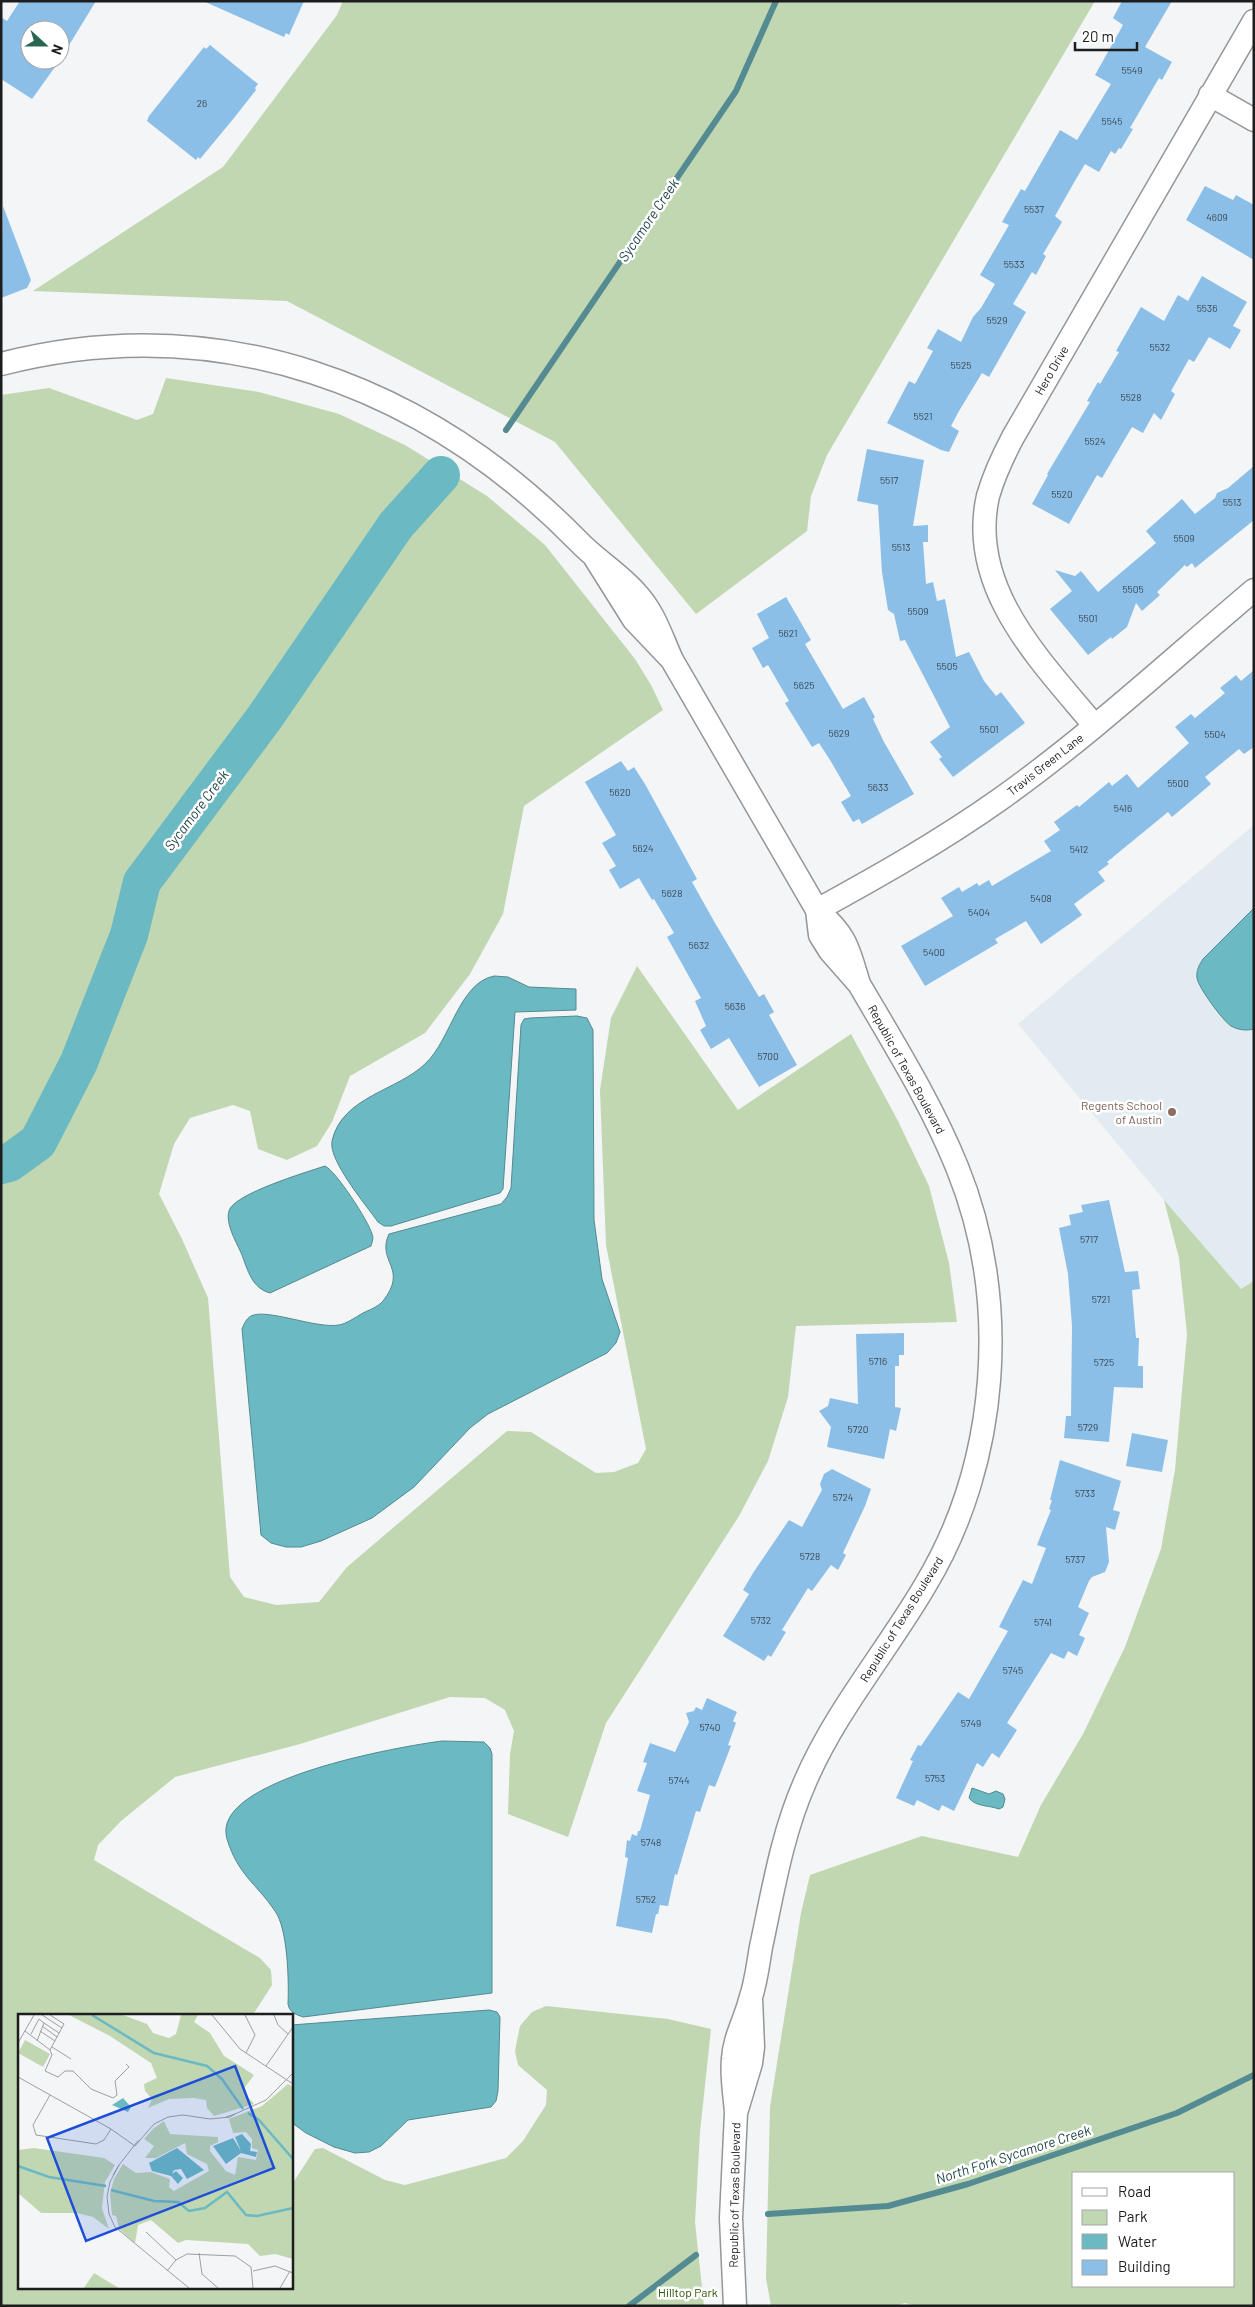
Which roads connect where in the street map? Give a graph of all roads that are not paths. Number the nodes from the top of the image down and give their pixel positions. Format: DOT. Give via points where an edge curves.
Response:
graph roads {
  1 [pos="1254,20"];
  2 [pos="1210,95"];
  3 [pos="1254,120"];
  4 [pos="1,364"];
  5 [pos="1254,590"];
  6 [pos="1094,725"];
  7 [pos="817,910"];
  8 [pos="735,2306"];
  1 -- 2 [label="street, Hero Drive"];
  2 -- 3 [label="street"];
  2 -- 6 [label="street, Hero Drive" via="1013,437 998,466 988,498 988,559 1003,605 1030,647"];
  4 -- 7 [label="street, Republic of Texas Boulevard" via="51,353 121,346 189,347 241,354 327,377 411,414 469,448 532,496 595,558 630,614 672,660"];
  5 -- 6 [label="street, Travis Green Lane"];
  6 -- 7 [label="street, Travis Green Lane" via="1000,800"];
  7 -- 8 [label="street, Republic of Texas Boulevard" via="820,936 860,984 930,1107 972,1206 989,1305 989,1381 969,1485 944,1552 923,1590 837,1720 804,1783 781,1854 751,1998 735,2044 733,2060 736,2113 731,2218"];
}
